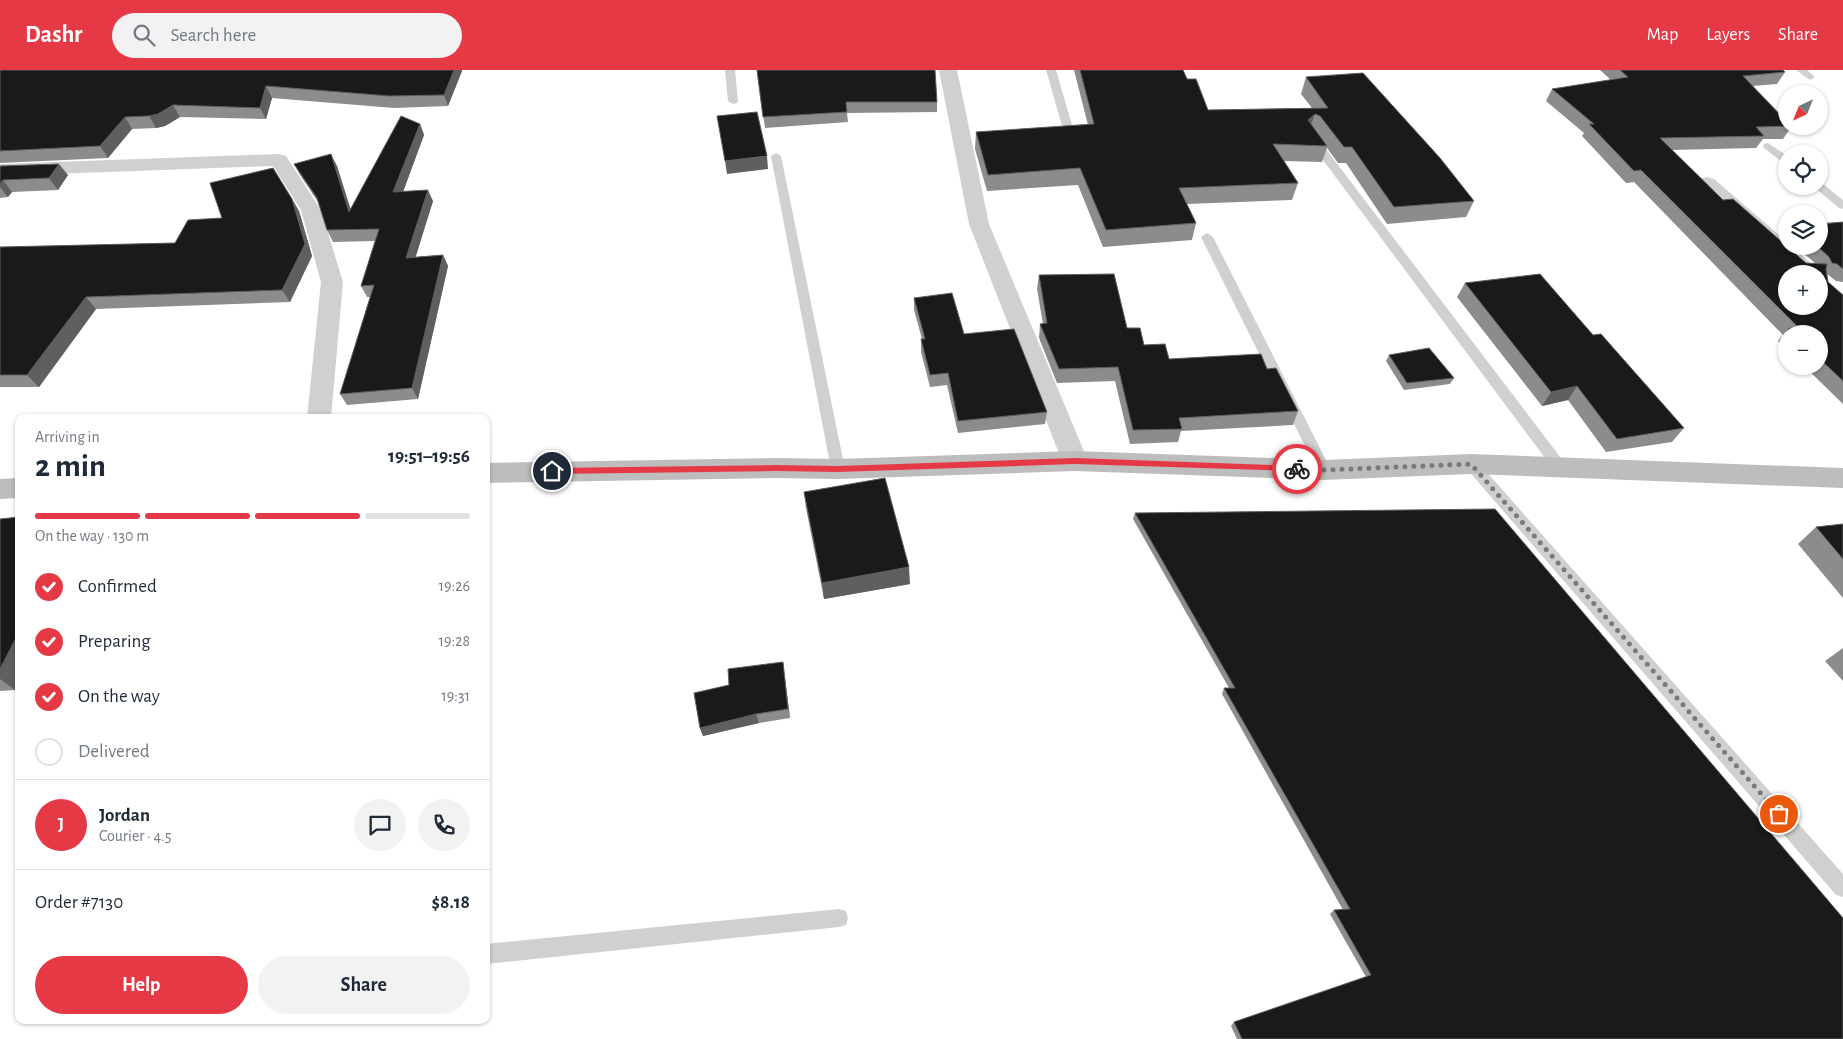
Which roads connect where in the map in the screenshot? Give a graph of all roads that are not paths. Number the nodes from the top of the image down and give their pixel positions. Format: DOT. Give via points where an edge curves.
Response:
graph roads {
  1 [pos="730,70"];
  2 [pos="948,70"];
  3 [pos="1050,70"];
  4 [pos="1801,70"];
  5 [pos="1810,77"];
  6 [pos="733,101"];
  7 [pos="1050,134"];
  8 [pos="1309,135"];
  9 [pos="1768,146"];
  10 [pos="1778,154"];
  11 [pos="776,156"];
  12 [pos="0,170"];
  13 [pos="1707,183"];
  14 [pos="1828,194"];
  15 [pos="1843,206"];
  16 [pos="1208,237"];
  17 [pos="1801,265"];
  18 [pos="319,414"];
  19 [pos="1075,461"];
  20 [pos="1471,464"];
  21 [pos="1559,466"];
  22 [pos="838,469"];
  23 [pos="1324,470"];
  24 [pos="490,473"];
  25 [pos="1843,478"];
  26 [pos="15,488"];
  27 [pos="0,489"];
  28 [pos="1843,888"];
  29 [pos="839,918"];
  30 [pos="490,954"];
  1 -- 6 [label="lane"];
  2 -- 19 [label="street" via="967,139 978,224"];
  3 -- 7 [label="lane" via="1069,132"];
  4 -- 5 [label="lane"];
  8 -- 21 [label="lane"];
  9 -- 10 [label="lane"];
  11 -- 22 [label="lane"];
  12 -- 18 [label="street" via="279,160 311,210 332,282"];
  13 -- 17 [label="street"];
  14 -- 15 [label="lane"];
  16 -- 23 [label="lane"];
  19 -- 22 [label="street"];
  19 -- 23 [label="street"];
  20 -- 21 [label="street"];
  20 -- 23 [label="street"];
  20 -- 28 [label="lane"];
  21 -- 25 [label="street"];
  22 -- 24 [label="street"];
  26 -- 27 [label="street"];
  29 -- 30 [label="lane"];
}
